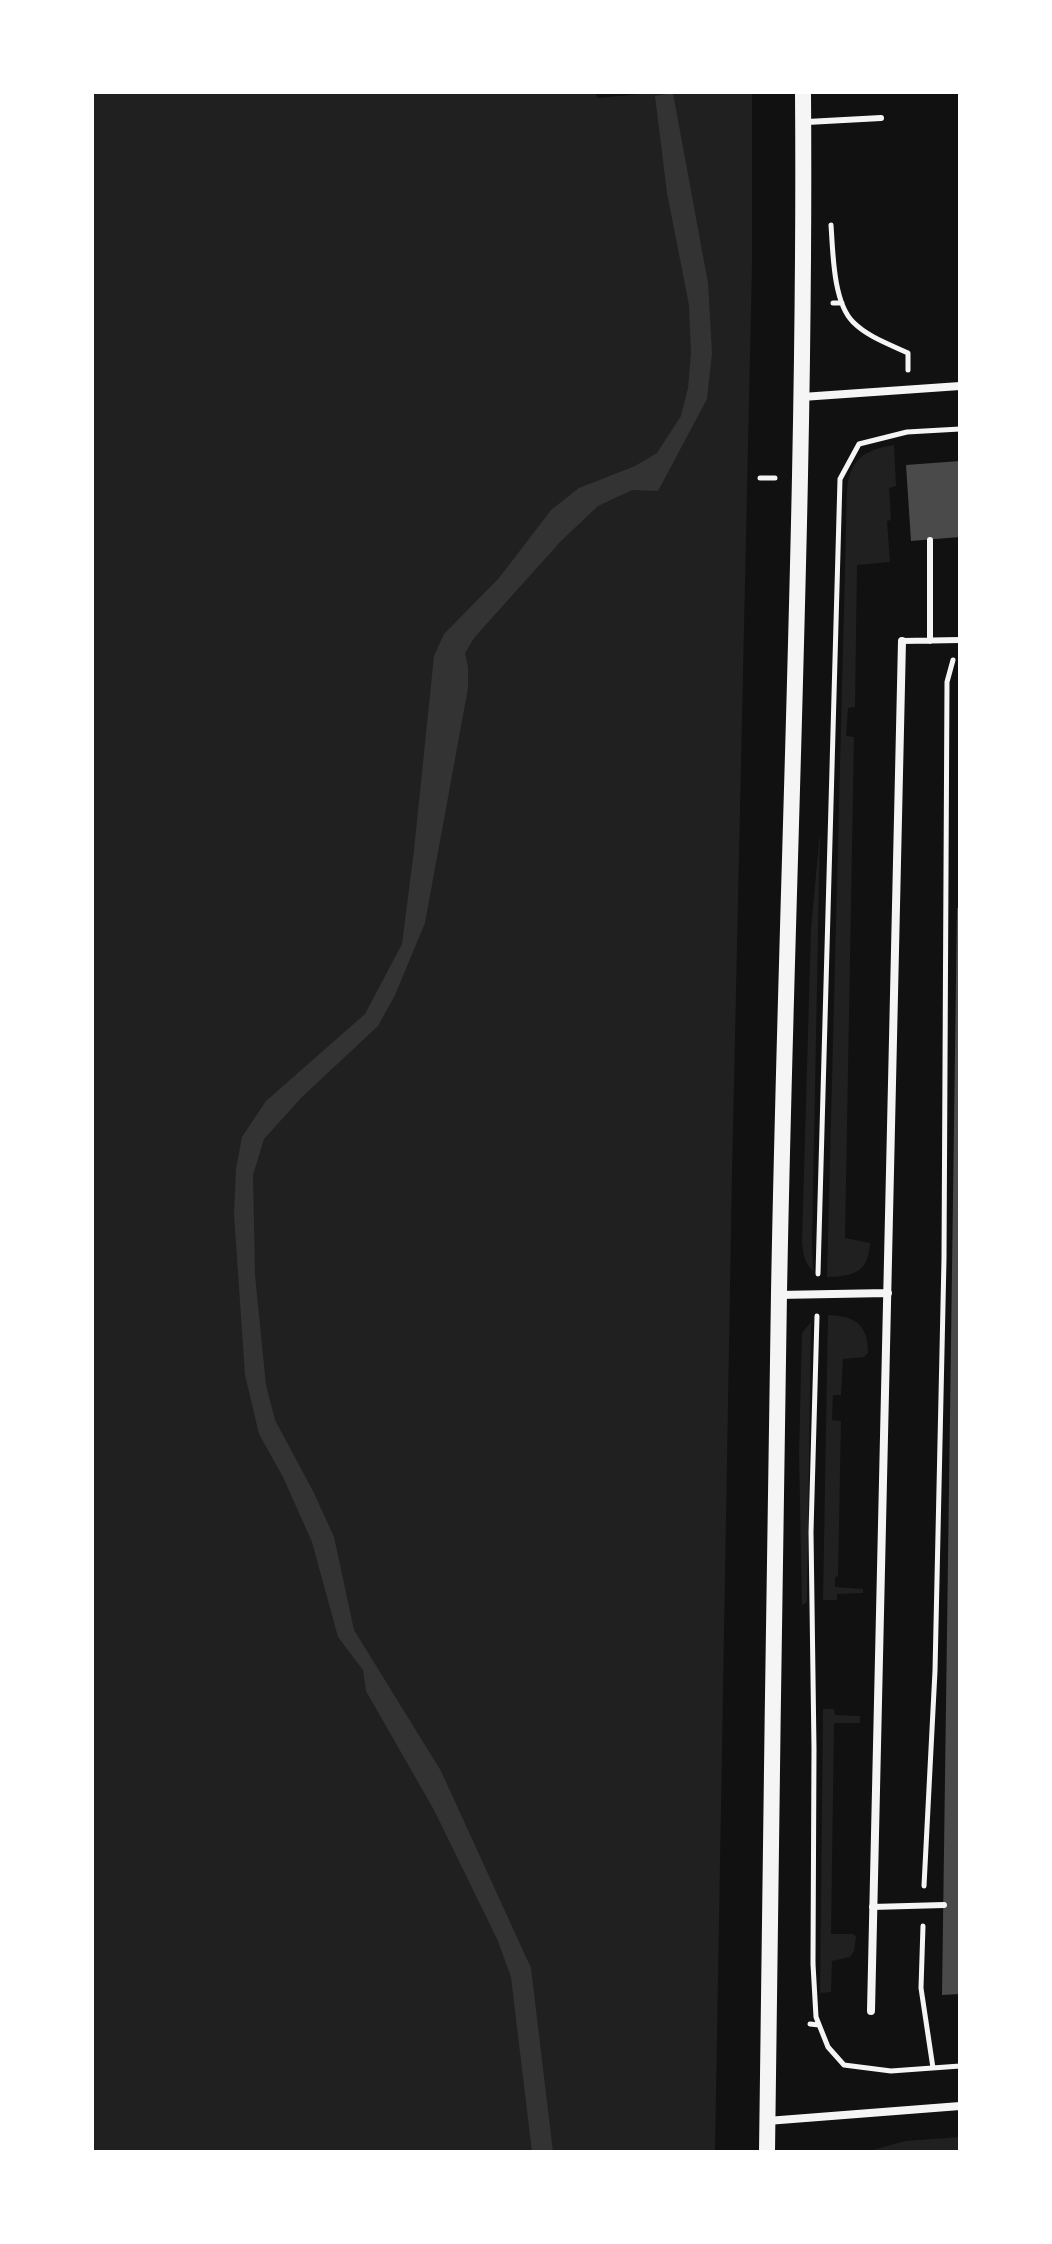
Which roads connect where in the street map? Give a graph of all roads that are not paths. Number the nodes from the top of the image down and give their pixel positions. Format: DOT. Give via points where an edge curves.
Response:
graph roads {
  1 [pos="803,92"];
  2 [pos="881,118"];
  3 [pos="803,123"];
  4 [pos="960,386"];
  5 [pos="802,397"];
  6 [pos="930,540"];
  7 [pos="960,640"];
  8 [pos="902,641"];
  9 [pos="930,641"];
  10 [pos="888,1293"];
  11 [pos="778,1295"];
  12 [pos="944,1905"];
  13 [pos="872,1907"];
  14 [pos="871,2011"];
  15 [pos="960,2106"];
  16 [pos="767,2121"];
  17 [pos="767,2152"];
  1 -- 3 [label="main road"];
  2 -- 3 [label="lane"];
  3 -- 5 [label="main road"];
  4 -- 5 [label="street"];
  5 -- 11 [label="main road"];
  6 -- 9 [label="lane"];
  7 -- 9 [label="lane"];
  8 -- 9 [label="lane"];
  8 -- 10 [label="street"];
  10 -- 11 [label="street"];
  10 -- 13 [label="street"];
  11 -- 16 [label="main road"];
  12 -- 13 [label="lane"];
  13 -- 14 [label="street"];
  15 -- 16 [label="street"];
  16 -- 17 [label="main road"];
}
